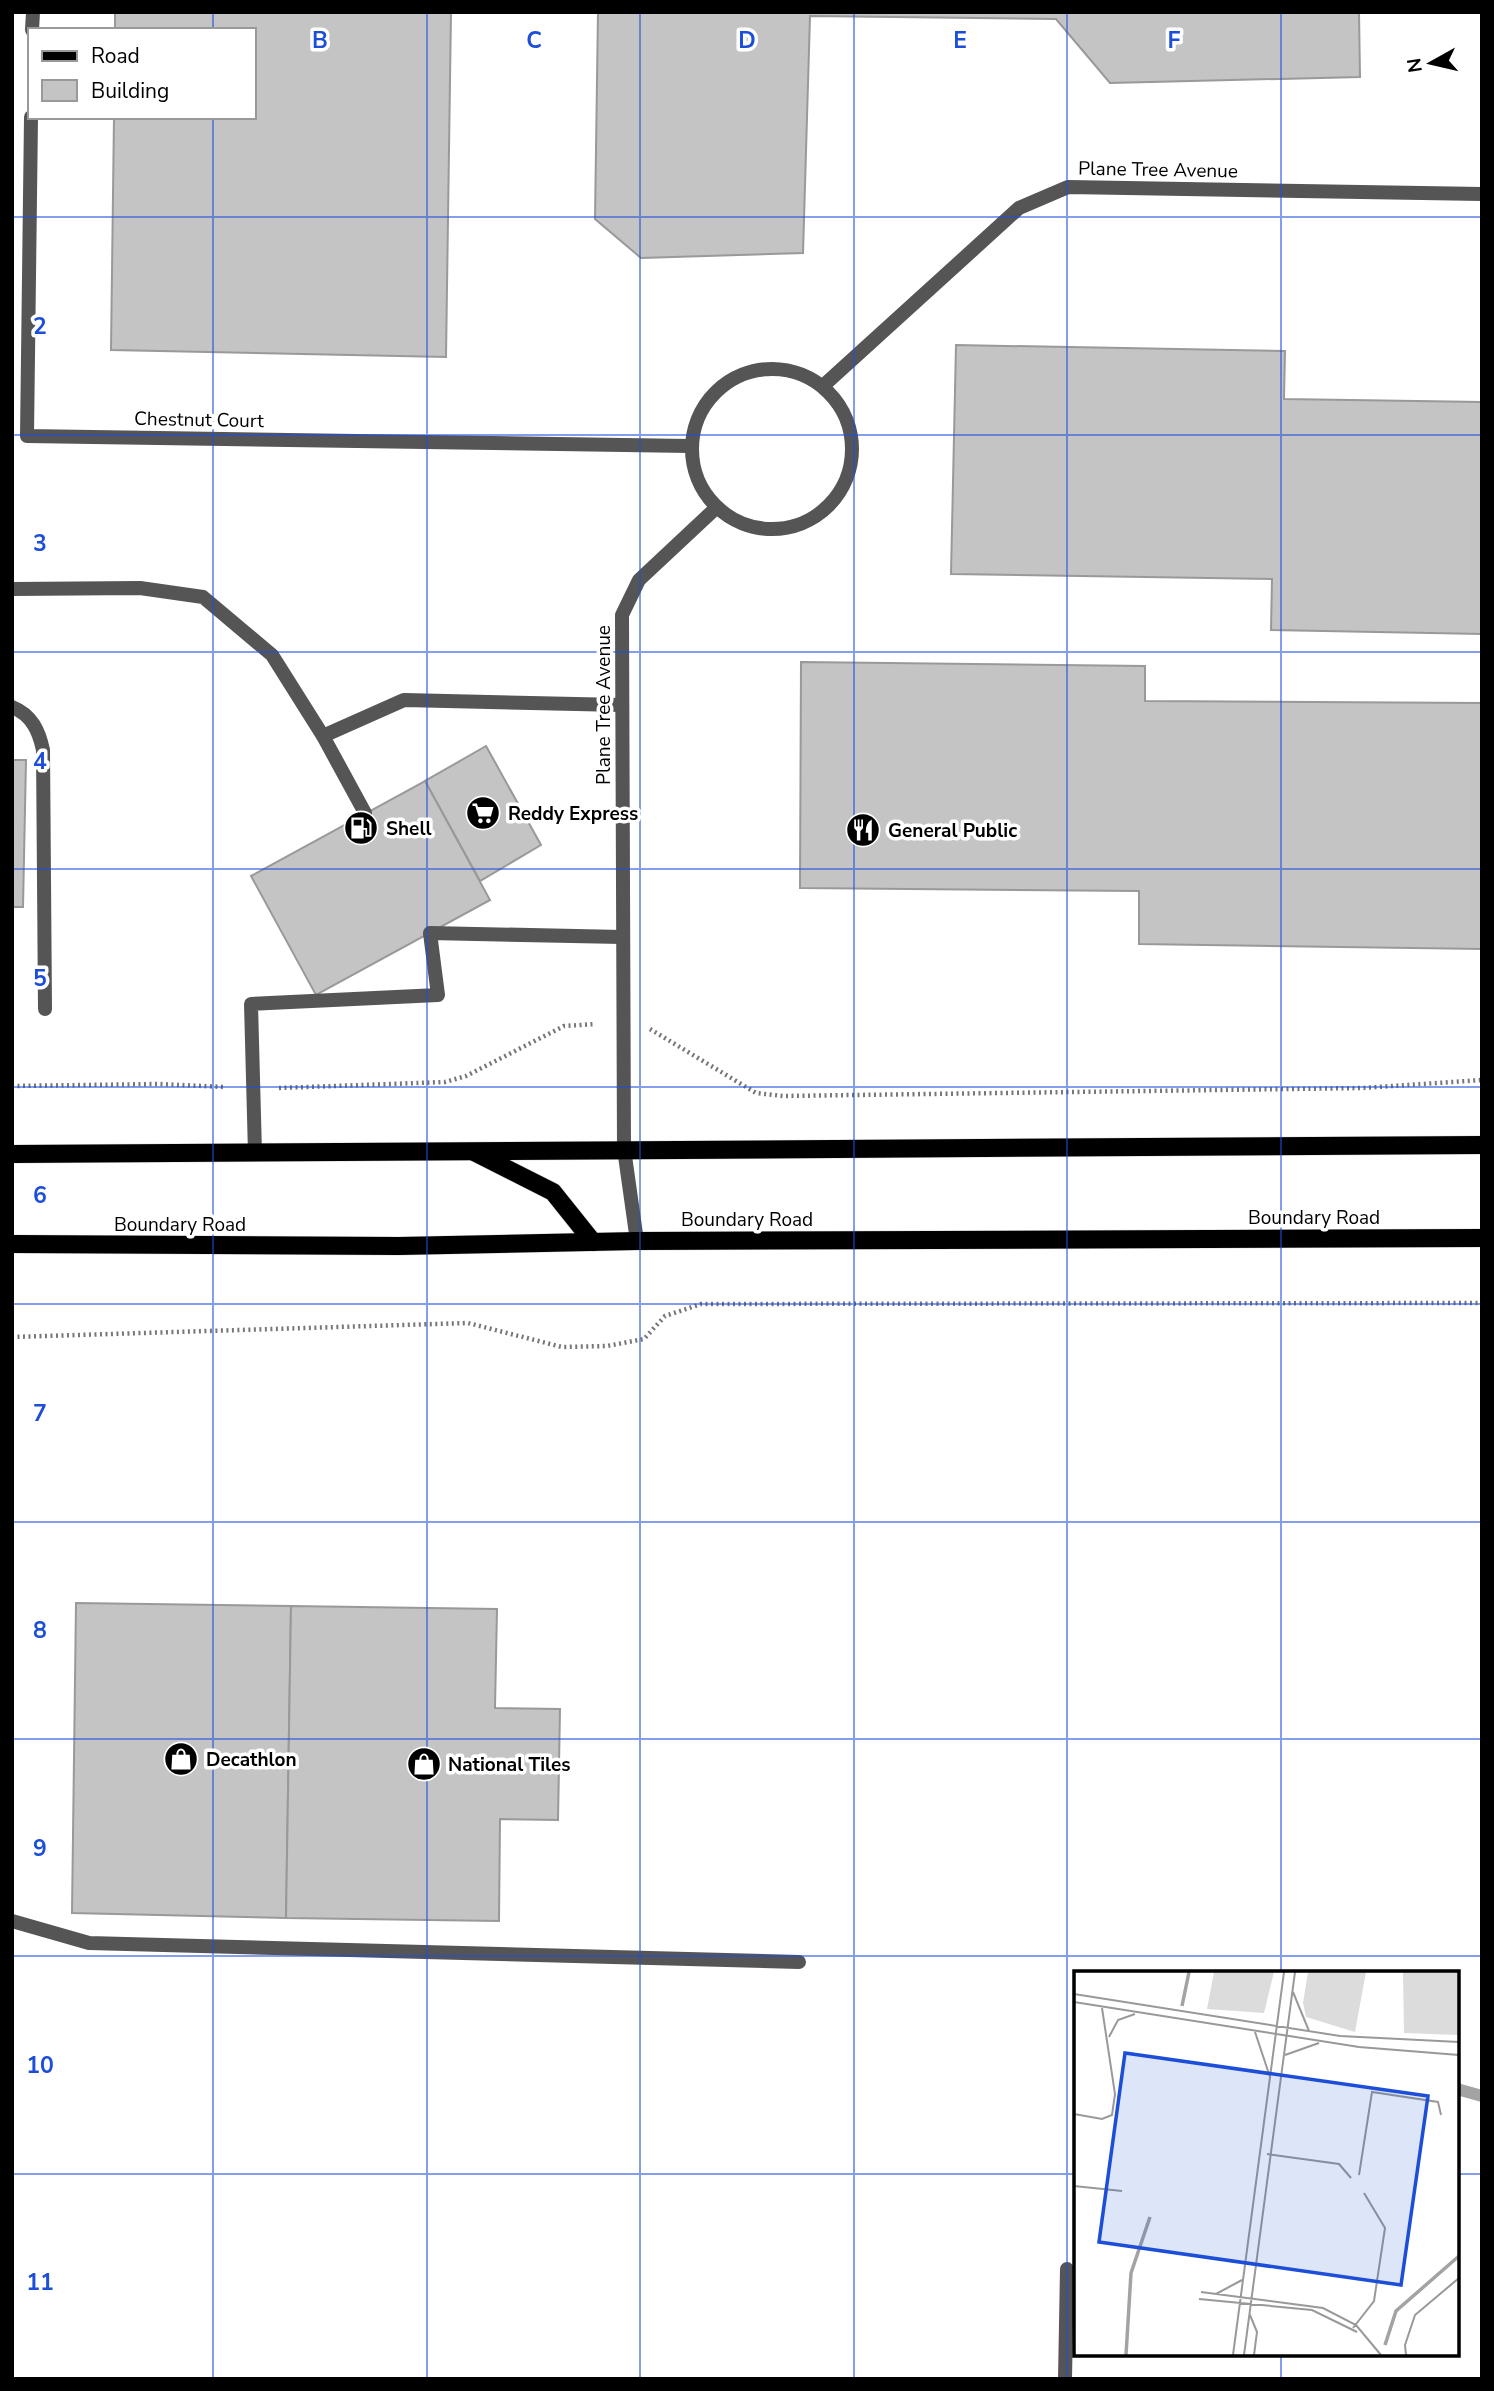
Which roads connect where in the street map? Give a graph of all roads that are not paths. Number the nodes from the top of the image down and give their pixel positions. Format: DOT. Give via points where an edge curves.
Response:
graph roads {
  1 [pos="31,119"];
  2 [pos="1482,194"];
  3 [pos="823,386"];
  4 [pos="690,446"];
  5 [pos="716,508"];
  6 [pos="12,589"];
  7 [pos="621,705"];
  8 [pos="12,707"];
  9 [pos="323,736"];
  10 [pos="365,813"];
  11 [pos="622,937"];
  12 [pos="45,1009"];
  13 [pos="1482,1145"];
  14 [pos="624,1149"];
  15 [pos="470,1151"];
  16 [pos="255,1153"];
  17 [pos="12,1154"];
  18 [pos="1482,1238"];
  19 [pos="637,1241"];
  20 [pos="593,1242"];
  21 [pos="20,1244"];
  22 [pos="12,1259"];
  23 [pos="12,1922"];
  24 [pos="799,1962"];
  25 [pos="1067,2269"];
  26 [pos="1065,2379"];
  1 -- 4 [label="street, Chestnut Court" via="27,436"];
  2 -- 3 [label="street, Plane Tree Avenue" via="1068,187 1019,208"];
  3 -- 4 [label="street" via="790,370 762,368 734,377 711,394 696,418"];
  3 -- 5 [label="street" via="842,408 851,435 852,464 842,491 824,512 795,528 767,530 740,524"];
  4 -- 5 [label="street" via="699,485"];
  5 -- 7 [label="street, Plane Tree Avenue" via="639,580 622,615"];
  6 -- 9 [label="street" via="140,587 203,597 272,655"];
  7 -- 9 [label="street" via="404,700"];
  7 -- 11 [label="street, Plane Tree Avenue"];
  8 -- 12 [label="street" via="22,711 38,730 43,750"];
  9 -- 10 [label="street"];
  11 -- 14 [label="street, Plane Tree Avenue"];
  11 -- 16 [label="street" via="430,933 438,995 251,1004"];
  13 -- 14 [label="main road"];
  14 -- 15 [label="main road"];
  14 -- 19 [label="street, Plane Tree Avenue"];
  15 -- 16 [label="main road"];
  15 -- 20 [label="main road" via="553,1192"];
  16 -- 17 [label="main road"];
  18 -- 19 [label="main road, Boundary Road"];
  19 -- 20 [label="main road, Boundary Road"];
  20 -- 21 [label="main road, Boundary Road"];
  21 -- 22 [label="main road"];
  23 -- 24 [label="street" via="89,1943"];
  25 -- 26 [label="street"];
}
